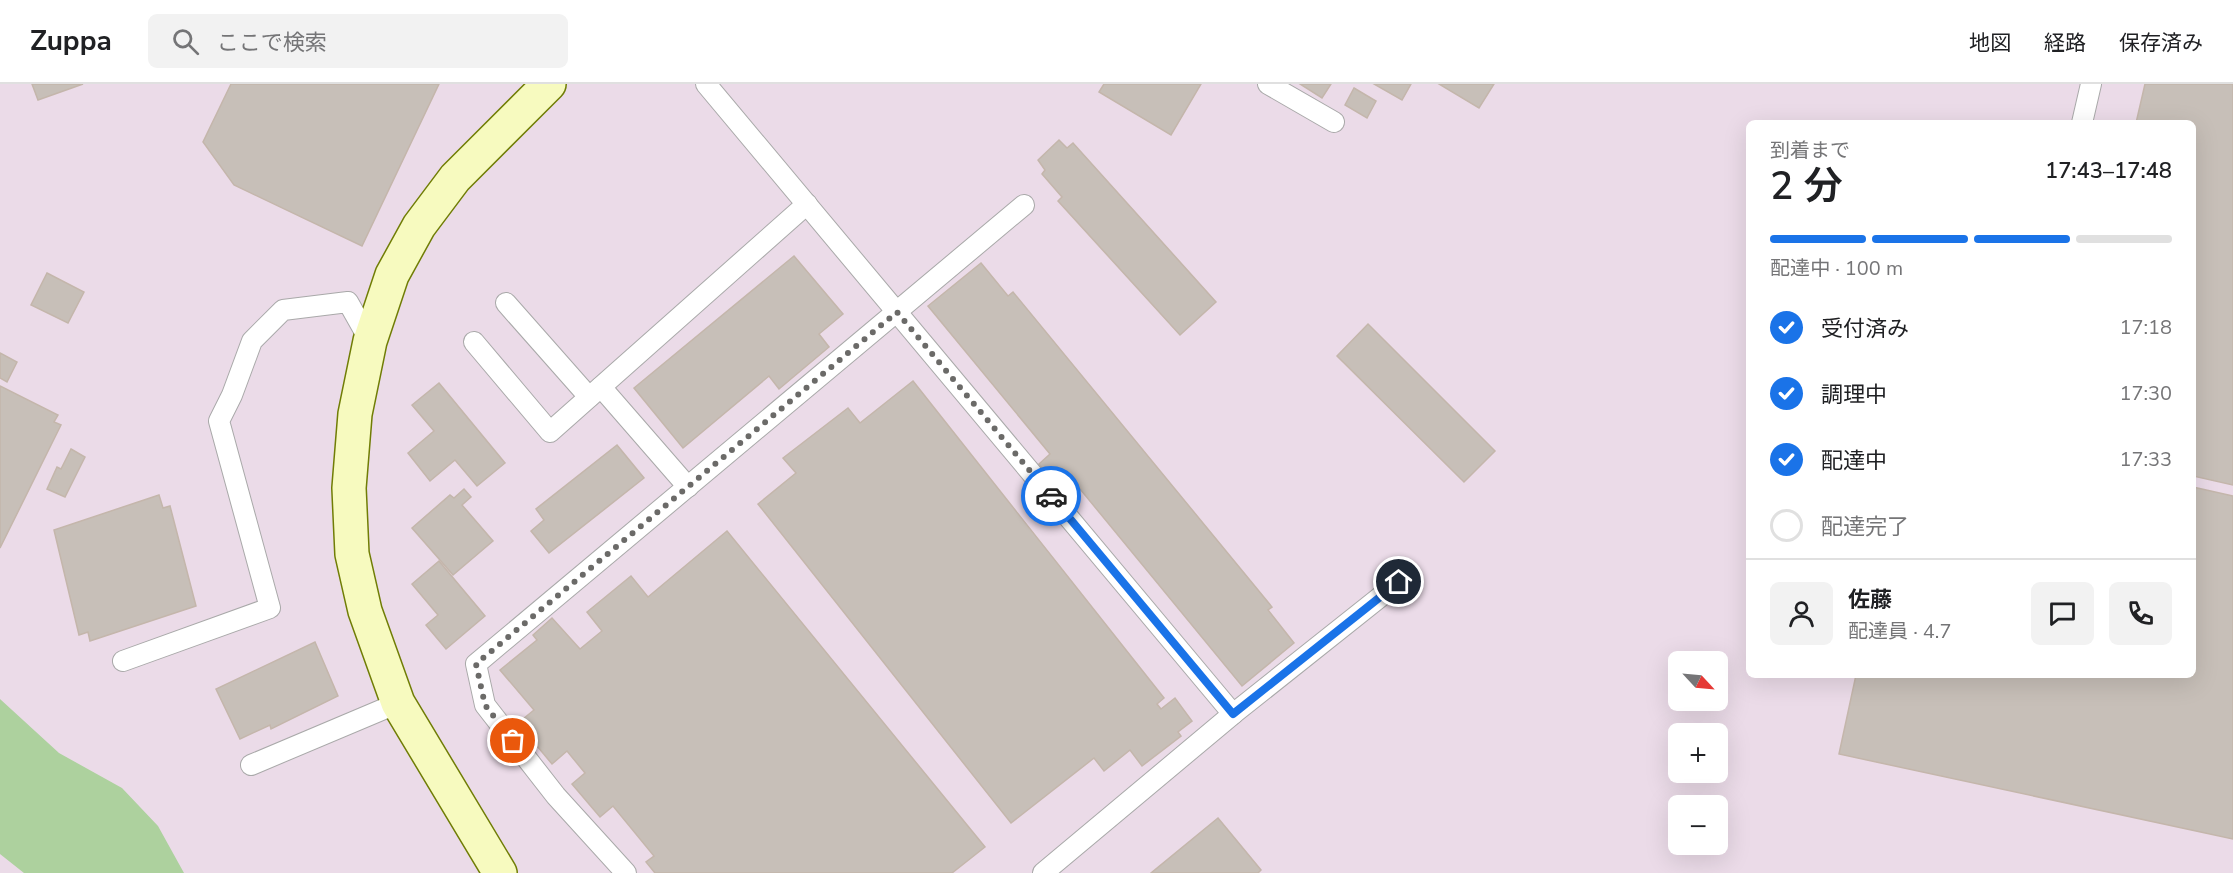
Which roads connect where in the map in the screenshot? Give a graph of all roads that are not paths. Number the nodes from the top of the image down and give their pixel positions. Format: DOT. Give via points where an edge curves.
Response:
graph roads {
  1 [pos="549,84"];
  2 [pos="706,84"];
  3 [pos="1268,84"];
  4 [pos="2091,84"];
  5 [pos="2083,120"];
  6 [pos="1334,122"];
  7 [pos="807,204"];
  8 [pos="1024,205"];
  9 [pos="506,303"];
  10 [pos="897,312"];
  11 [pos="370,341"];
  12 [pos="474,342"];
  13 [pos="595,392"];
  14 [pos="688,487"];
  15 [pos="1399,582"];
  16 [pos="123,661"];
  17 [pos="398,703"];
  18 [pos="1233,714"];
  19 [pos="251,765"];
  20 [pos="500,873"];
  21 [pos="626,873"];
  22 [pos="1043,873"];
  1 -- 11 [label="street" via="455,178 419,226 392,276"];
  2 -- 7 [label="lane"];
  3 -- 6 [label="lane"];
  4 -- 5 [label="lane"];
  7 -- 10 [label="lane"];
  7 -- 13 [label="lane"];
  8 -- 10 [label="lane"];
  9 -- 13 [label="lane"];
  10 -- 14 [label="lane"];
  10 -- 18 [label="lane"];
  11 -- 16 [label="lane" via="348,302 283,310 252,341 219,421 270,608"];
  11 -- 17 [label="street" via="355,414 350,488 352,554 365,611"];
  12 -- 13 [label="lane" via="550,432"];
  13 -- 14 [label="lane"];
  14 -- 21 [label="lane" via="476,664 485,705 556,796"];
  15 -- 18 [label="lane"];
  17 -- 19 [label="lane"];
  17 -- 20 [label="street"];
  18 -- 22 [label="lane"];
}
